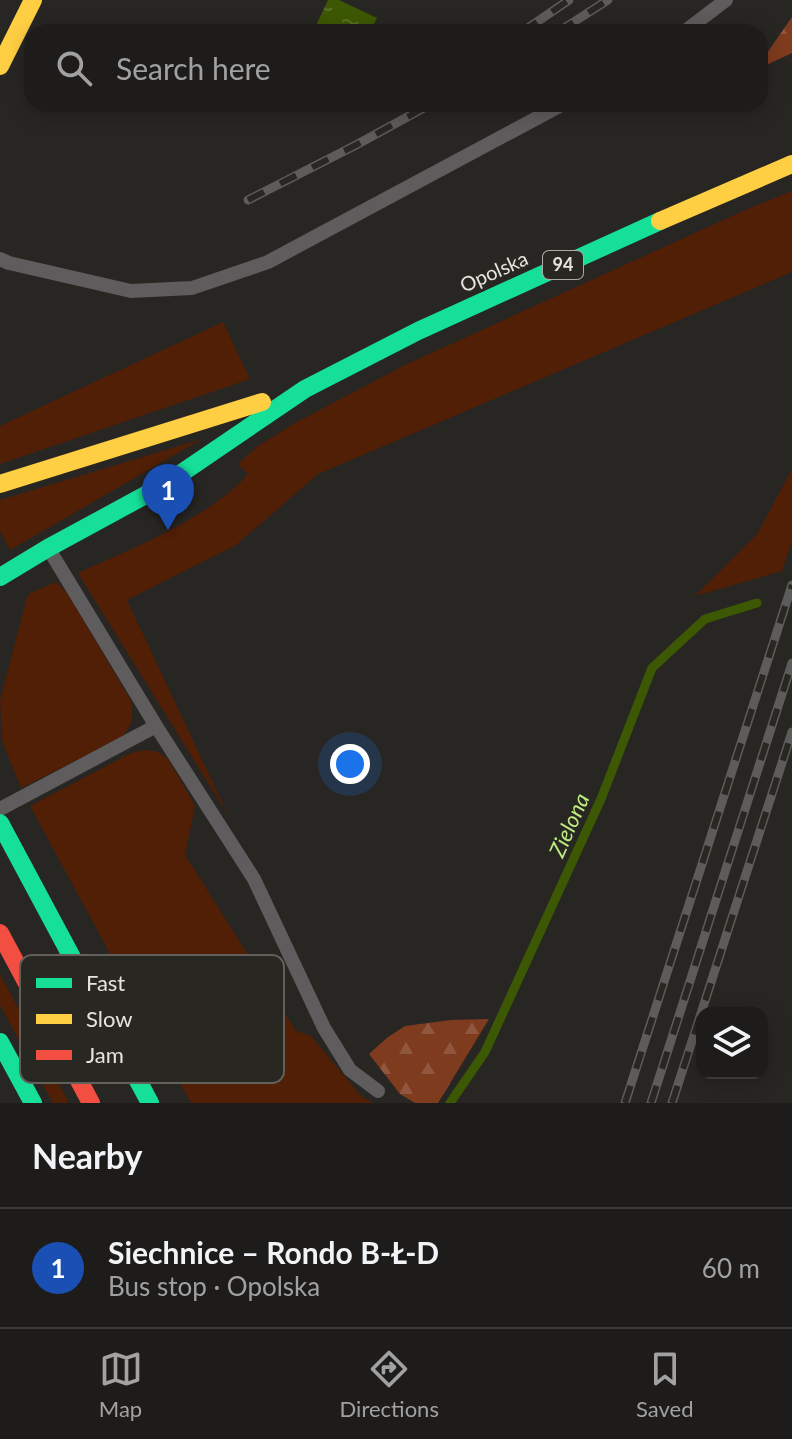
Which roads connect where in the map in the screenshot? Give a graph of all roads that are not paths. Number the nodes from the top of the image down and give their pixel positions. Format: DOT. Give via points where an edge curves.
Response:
graph roads {
  1 [pos="33,0"];
  2 [pos="726,0"];
  3 [pos="694,24"];
  4 [pos="0,66"];
  5 [pos="548,112"];
  6 [pos="792,164"];
  7 [pos="0,259"];
  8 [pos="305,389"];
  9 [pos="0,484"];
  10 [pos="48,548"];
  11 [pos="0,577"];
  12 [pos="156,726"];
  13 [pos="0,809"];
  14 [pos="0,823"];
  15 [pos="0,933"];
  16 [pos="71,955"];
  17 [pos="20,970"];
  18 [pos="0,1042"];
  19 [pos="20,1079"];
  20 [pos="22,1083"];
  21 [pos="80,1083"];
  22 [pos="139,1083"];
  23 [pos="378,1091"];
  24 [pos="33,1103"];
  25 [pos="91,1103"];
  26 [pos="150,1103"];
  1 -- 4 [label="main road"];
  2 -- 3 [label="lane"];
  5 -- 7 [label="lane" via="268,262 192,288 131,291"];
  6 -- 8 [label="main road, Opolska / 94" via="418,331"];
  8 -- 9 [label="main road, Opolska / 94"];
  8 -- 10 [label="main road, Opolska / 94" via="164,485"];
  10 -- 11 [label="main road, Opolska / 94"];
  10 -- 12 [label="lane"];
  12 -- 13 [label="lane"];
  12 -- 23 [label="lane" via="254,879 324,1028 350,1070"];
  14 -- 16 [label="main road"];
  15 -- 17 [label="main road"];
  18 -- 19 [label="main road"];
  20 -- 24 [label="main road"];
  21 -- 25 [label="main road"];
  22 -- 26 [label="main road"];
}
